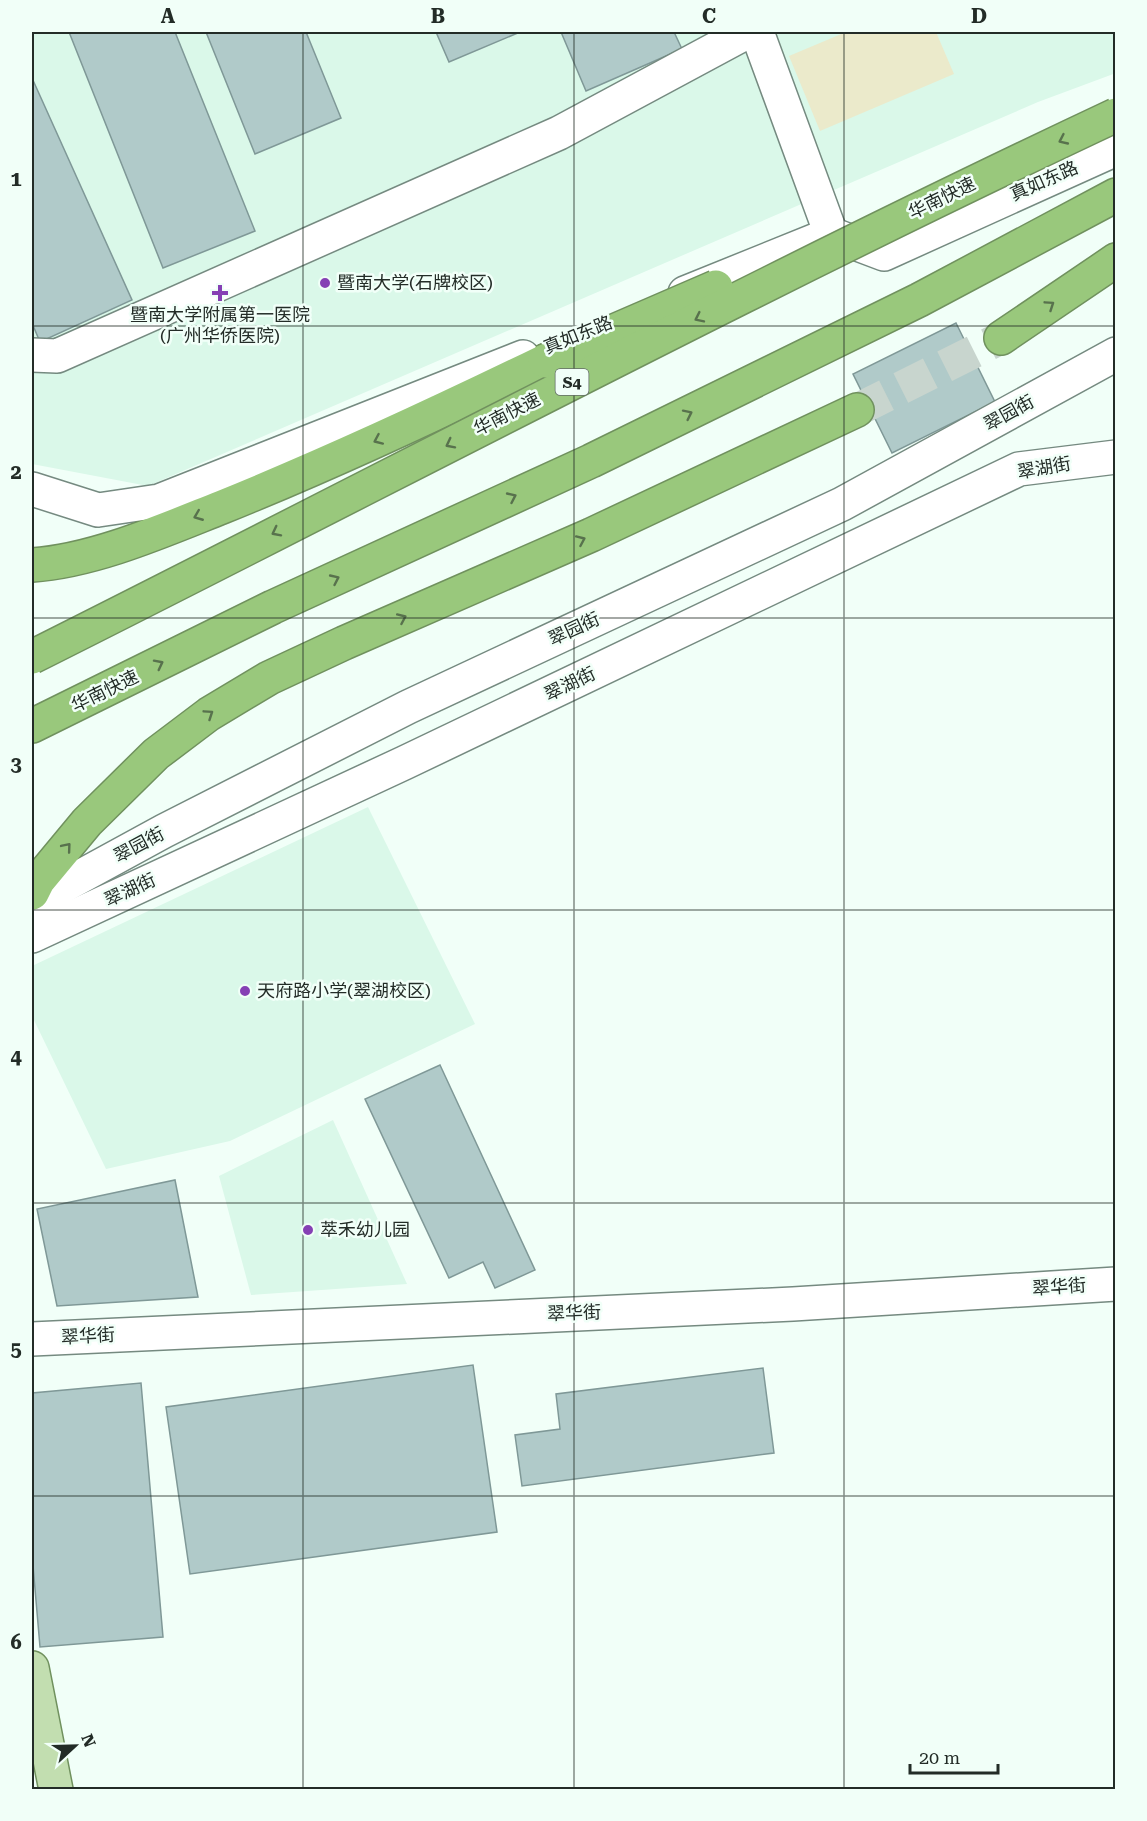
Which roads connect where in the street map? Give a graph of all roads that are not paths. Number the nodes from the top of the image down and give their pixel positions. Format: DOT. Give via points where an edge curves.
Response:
graph roads {
  1 [pos="747,32"];
  2 [pos="758,32"];
  3 [pos="1116,115"];
  4 [pos="1116,149"];
  5 [pos="1014,162"];
  6 [pos="1116,195"];
  7 [pos="831,234"];
  8 [pos="1116,260"];
  9 [pos="1001,338"];
  10 [pos="1116,354"];
  11 [pos="32,355"];
  12 [pos="857,410"];
  13 [pos="1116,456"];
  14 [pos="32,489"];
  15 [pos="32,566"];
  16 [pos="32,657"];
  17 [pos="32,726"];
  18 [pos="32,893"];
  19 [pos="32,903"];
  20 [pos="32,936"];
  21 [pos="1116,1284"];
  22 [pos="32,1339"];
  23 [pos="32,1668"];
  24 [pos="56,1790"];
  1 -- 11 [label="street" via="559,133 57,356"];
  2 -- 7 [label="street"];
  3 -- 5 [label="highway, 华南快速 / S4, one-way, bridge"];
  4 -- 7 [label="street, 真如东路" via="884,254"];
  5 -- 15 [label="highway, one-way, bridge" via="652,314 303,473 157,533 89,555"];
  5 -- 16 [label="highway, 华南快速 / S4, one-way, bridge" via="604,365"];
  17 -- 6 [label="highway, 华南快速, one-way" via="273,607 591,462 919,300"];
  7 -- 14 [label="street, 真如东路" via="159,501 98,510"];
  9 -- 8 [label="highway, one-way"];
  10 -- 19 [label="street, 翠园街" via="842,504 408,707"];
  18 -- 12 [label="highway, one-way" via="87,822 156,754 209,714 269,678 591,536"];
  13 -- 20 [label="street, 翠湖街" via="1019,470"];
  21 -- 22 [label="street, 翠华街" via="793,1304"];
  23 -- 24 [label="main road"];
}
